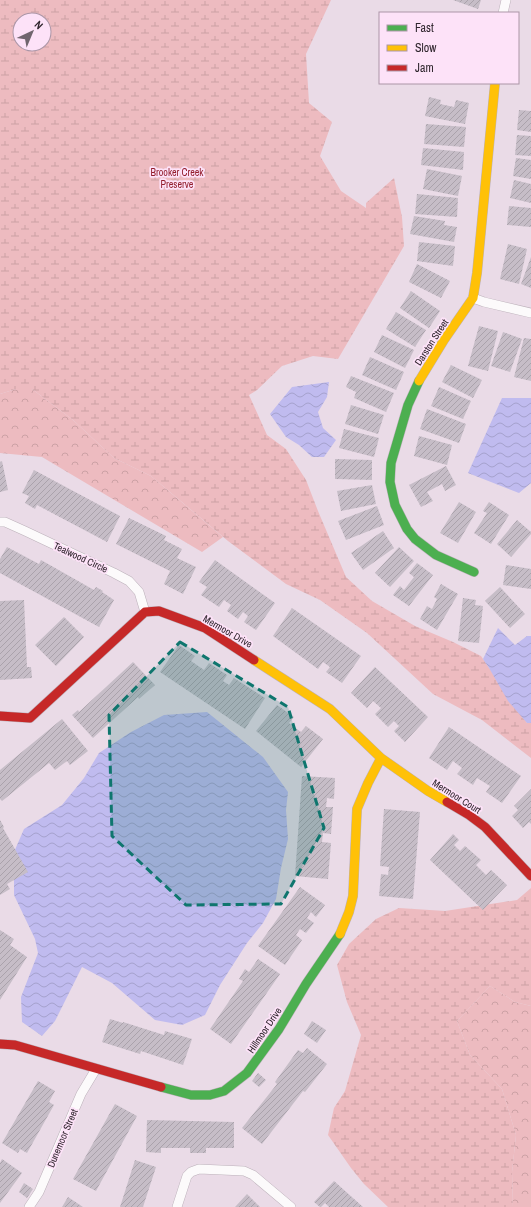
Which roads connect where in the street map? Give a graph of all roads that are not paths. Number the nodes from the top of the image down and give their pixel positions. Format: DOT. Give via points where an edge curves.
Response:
graph roads {
  1 [pos="506,0"];
  2 [pos="503,12"];
  3 [pos="495,84"];
  4 [pos="473,298"];
  5 [pos="531,313"];
  6 [pos="0,522"];
  7 [pos="474,572"];
  8 [pos="145,612"];
  9 [pos="0,716"];
  10 [pos="381,758"];
  11 [pos="531,876"];
  12 [pos="0,1044"];
  13 [pos="96,1069"];
  14 [pos="29,1207"];
  15 [pos="177,1207"];
  16 [pos="291,1207"];
  1 -- 2 [label="street"];
  3 -- 4 [label="street, Darston Street"];
  4 -- 5 [label="street"];
  4 -- 7 [label="street, Darston Street" via="444,340 408,405 390,463 390,482 395,505 415,539 436,555"];
  6 -- 8 [label="street, Tealwood Circle" via="25,531 128,581 139,592"];
  8 -- 9 [label="street" via="30,718"];
  8 -- 10 [label="street, Mermoor Drive" via="159,611 205,628 330,709"];
  10 -- 11 [label="street, Mermoor Court" via="485,827"];
  10 -- 13 [label="street, Hillmoor Drive" via="357,809 353,896 341,932 248,1073 224,1090 210,1095 191,1095"];
  12 -- 13 [label="street, Hillmoor Drive" via="14,1045"];
  13 -- 14 [label="street, Dunemoor Street" via="81,1094 39,1192"];
  15 -- 16 [label="street" via="187,1176 199,1169 244,1171 253,1175"];
}
